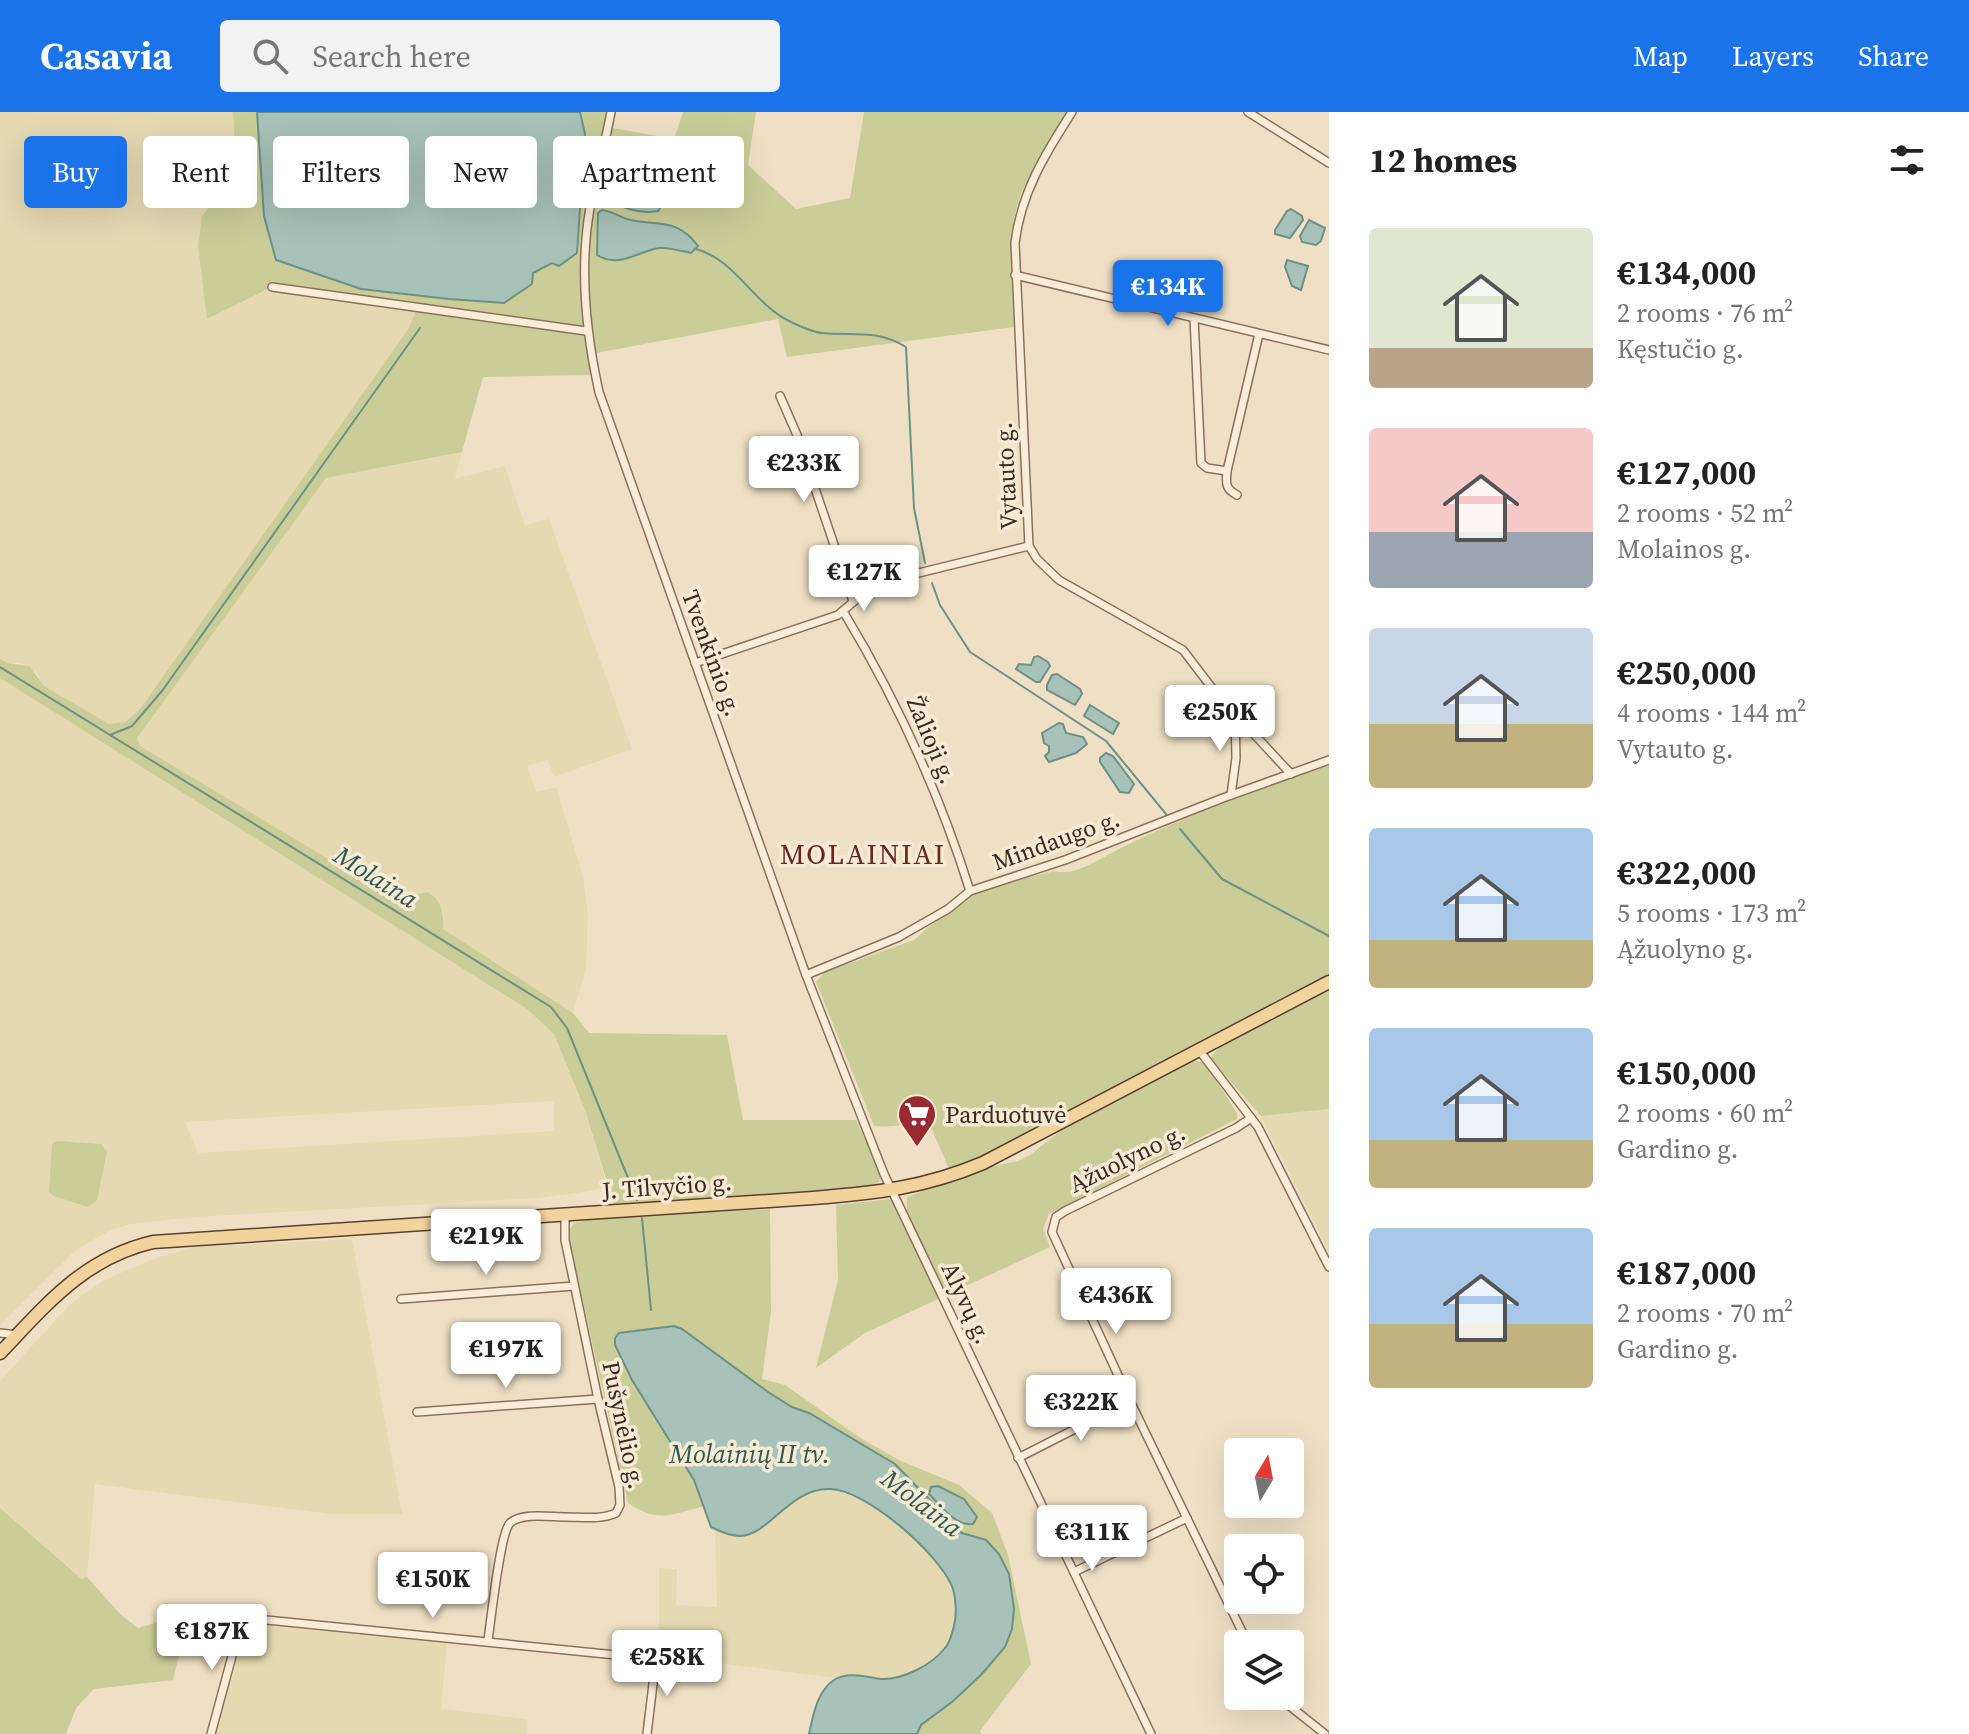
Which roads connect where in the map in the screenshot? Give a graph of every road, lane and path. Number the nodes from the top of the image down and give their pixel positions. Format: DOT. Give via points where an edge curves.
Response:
graph roads {
  1 [pos="611,112"];
  2 [pos="1072,112"];
  3 [pos="1248,112"];
  4 [pos="1329,163"];
  5 [pos="1015,275"];
  6 [pos="272,287"];
  7 [pos="1194,318"];
  8 [pos="586,331"];
  9 [pos="1259,334"];
  10 [pos="1329,350"];
  11 [pos="780,396"];
  12 [pos="1227,471"];
  13 [pos="1237,495"];
  14 [pos="1029,546"];
  15 [pos="853,601"];
  16 [pos="843,611"];
  17 [pos="695,663"];
  18 [pos="1235,714"];
  19 [pos="1329,760"];
  20 [pos="1291,774"];
  21 [pos="1231,795"];
  22 [pos="970,891"];
  23 [pos="806,975"];
  24 [pos="1329,982"];
  25 [pos="1199,1050"];
  26 [pos="1251,1118"];
  27 [pos="894,1191"];
  28 [pos="565,1214"];
  29 [pos="1329,1267"];
  30 [pos="574,1286"];
  31 [pos="401,1299"];
  32 [pos="0,1333"];
  33 [pos="17,1335"];
  34 [pos="0,1353"];
  35 [pos="598,1399"];
  36 [pos="1130,1401"];
  37 [pos="417,1412"];
  38 [pos="1018,1458"];
  39 [pos="1187,1518"];
  40 [pos="1074,1572"];
  41 [pos="207,1614"];
  42 [pos="242,1619"];
  43 [pos="1241,1630"];
  44 [pos="488,1640"];
  45 [pos="1295,1710"];
  46 [pos="211,1734"];
  47 [pos="647,1734"];
  48 [pos="1151,1734"];
  49 [pos="1325,1734"];
  1 -- 8 [label="street, Tvenkinio g." via="590,210"];
  2 -- 5 [label="street, Vytauto g." via="1026,190 1018,217"];
  3 -- 4 [label="street"];
  5 -- 7 [label="street"];
  5 -- 14 [label="street, Vytauto g."];
  6 -- 8 [label="street"];
  7 -- 9 [label="street"];
  7 -- 12 [label="street" via="1201,463"];
  8 -- 17 [label="street, Tvenkinio g." via="604,406"];
  9 -- 10 [label="street"];
  9 -- 12 [label="street"];
  11 -- 15 [label="street"];
  12 -- 13 [label="street" via="1226,484"];
  14 -- 15 [label="street" via="886,581"];
  14 -- 18 [label="street, Vytauto g." via="1059,580 1183,650"];
  15 -- 16 [label="street"];
  16 -- 17 [label="street"];
  16 -- 22 [label="street, Žalioji g." via="893,699"];
  17 -- 23 [label="street, Tvenkinio g."];
  18 -- 20 [label="street, Vytauto g."];
  18 -- 21 [label="street"];
  19 -- 20 [label="street, Mindaugo g."];
  20 -- 21 [label="street, Mindaugo g."];
  21 -- 22 [label="street, Mindaugo g."];
  22 -- 23 [label="street, Mindaugo g." via="899,937"];
  23 -- 27 [label="street, Tvenkinio g."];
  24 -- 25 [label="main road, J. Tilvyčio g."];
  25 -- 26 [label="street"];
  25 -- 27 [label="main road, J. Tilvyčio g." via="983,1163"];
  26 -- 29 [label="street"];
  26 -- 36 [label="street, Ąžuolyno g." via="1065,1211 1053,1224 1057,1244"];
  27 -- 28 [label="main road, J. Tilvyčio g."];
  27 -- 38 [label="street, Alyvų g."];
  28 -- 30 [label="street, Pušynėlio g."];
  28 -- 33 [label="main road, J. Tilvyčio g." via="153,1242 124,1249 84,1271"];
  30 -- 31 [label="street"];
  30 -- 35 [label="street, Pušynėlio g."];
  32 -- 33 [label="street"];
  33 -- 34 [label="main road, J. Tilvyčio g."];
  35 -- 37 [label="street"];
  35 -- 44 [label="street, Pušynėlio g." via="619,1487 618,1509 611,1516 533,1517 510,1524"];
  36 -- 38 [label="street"];
  36 -- 39 [label="street, Ąžuolyno g."];
  38 -- 40 [label="street, Alyvų g."];
  39 -- 40 [label="street"];
  39 -- 43 [label="street, Ąžuolyno g."];
  40 -- 48 [label="street, Alyvų g."];
  41 -- 42 [label="street"];
  42 -- 44 [label="street"];
  42 -- 46 [label="street"];
  44 -- 47 [label="street" via="656,1659"];
  45 -- 49 [label="street"];
}
